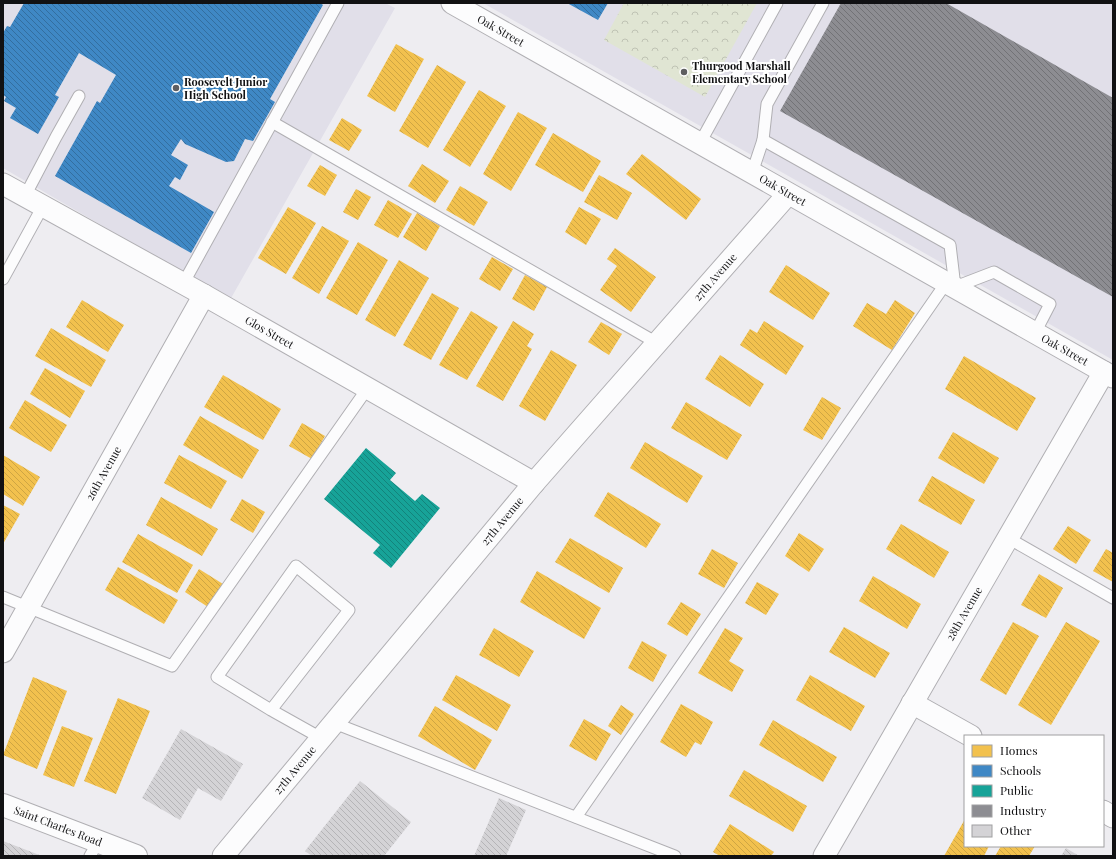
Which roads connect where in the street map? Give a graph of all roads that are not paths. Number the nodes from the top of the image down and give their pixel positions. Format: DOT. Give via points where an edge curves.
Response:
graph roads {
  1 [pos="338,3"];
  2 [pos="452,3"];
  3 [pos="777,3"];
  4 [pos="823,3"];
  5 [pos="80,96"];
  6 [pos="272,122"];
  7 [pos="763,140"];
  8 [pos="700,143"];
  9 [pos="752,173"];
  10 [pos="3,184"];
  11 [pos="788,194"];
  12 [pos="25,196"];
  13 [pos="43,206"];
  14 [pos="3,279"];
  15 [pos="182,284"];
  16 [pos="950,285"];
  17 [pos="204,295"];
  18 [pos="1035,333"];
  19 [pos="657,343"];
  20 [pos="1108,375"];
  21 [pos="367,388"];
  22 [pos="534,483"];
  23 [pos="1008,538"];
  24 [pos="3,597"];
  25 [pos="1113,598"];
  26 [pos="28,607"];
  27 [pos="3,652"];
  28 [pos="912,703"];
  29 [pos="271,710"];
  30 [pos="328,730"];
  31 [pos="969,735"];
  32 [pos="3,805"];
  33 [pos="1104,812"];
  34 [pos="576,817"];
  35 [pos="1113,817"];
  36 [pos="94,849"];
  37 [pos="136,856"];
  38 [pos="223,856"];
  39 [pos="675,856"];
  40 [pos="824,856"];
  1 -- 6 [label="lane"];
  2 -- 8 [label="street, Oak Street"];
  3 -- 8 [label="lane"];
  4 -- 7 [label="lane" via="767,104"];
  5 -- 12 [label="lane"];
  6 -- 15 [label="lane"];
  6 -- 19 [label="lane"];
  7 -- 9 [label="lane"];
  7 -- 16 [label="lane" via="950,245"];
  8 -- 9 [label="street, Oak Street"];
  9 -- 11 [label="street, Oak Street"];
  10 -- 12 [label="street, Glos Street"];
  11 -- 16 [label="street, Oak Street"];
  11 -- 19 [label="street, 27th Avenue"];
  12 -- 13 [label="street, Glos Street"];
  13 -- 14 [label="lane"];
  13 -- 15 [label="street, Glos Street"];
  15 -- 17 [label="street, Glos Street"];
  16 -- 18 [label="street, Oak Street"];
  16 -- 18 [label="lane" via="994,272 1050,304"];
  16 -- 34 [label="lane"];
  17 -- 21 [label="street, Glos Street"];
  17 -- 26 [label="street, 26th Avenue"];
  18 -- 20 [label="street, Oak Street"];
  19 -- 22 [label="street, 27th Avenue"];
  20 -- 23 [label="street, 28th Avenue"];
  21 -- 22 [label="street, Glos Street"];
  21 -- 26 [label="lane" via="172,666"];
  22 -- 30 [label="street, 27th Avenue"];
  23 -- 25 [label="lane"];
  23 -- 28 [label="street, 28th Avenue"];
  24 -- 26 [label="lane"];
  26 -- 27 [label="street, 26th Avenue"];
  28 -- 31 [label="street"];
  28 -- 40 [label="street, 28th Avenue"];
  29 -- 29 [label="lane" via="349,610 296,566 217,677"];
  29 -- 30 [label="lane"];
  30 -- 34 [label="lane"];
  30 -- 38 [label="street, 27th Avenue"];
  32 -- 36 [label="main road, Saint Charles Road"];
  33 -- 35 [label="street"];
  34 -- 39 [label="lane"];
  36 -- 37 [label="main road, Saint Charles Road"];
}
